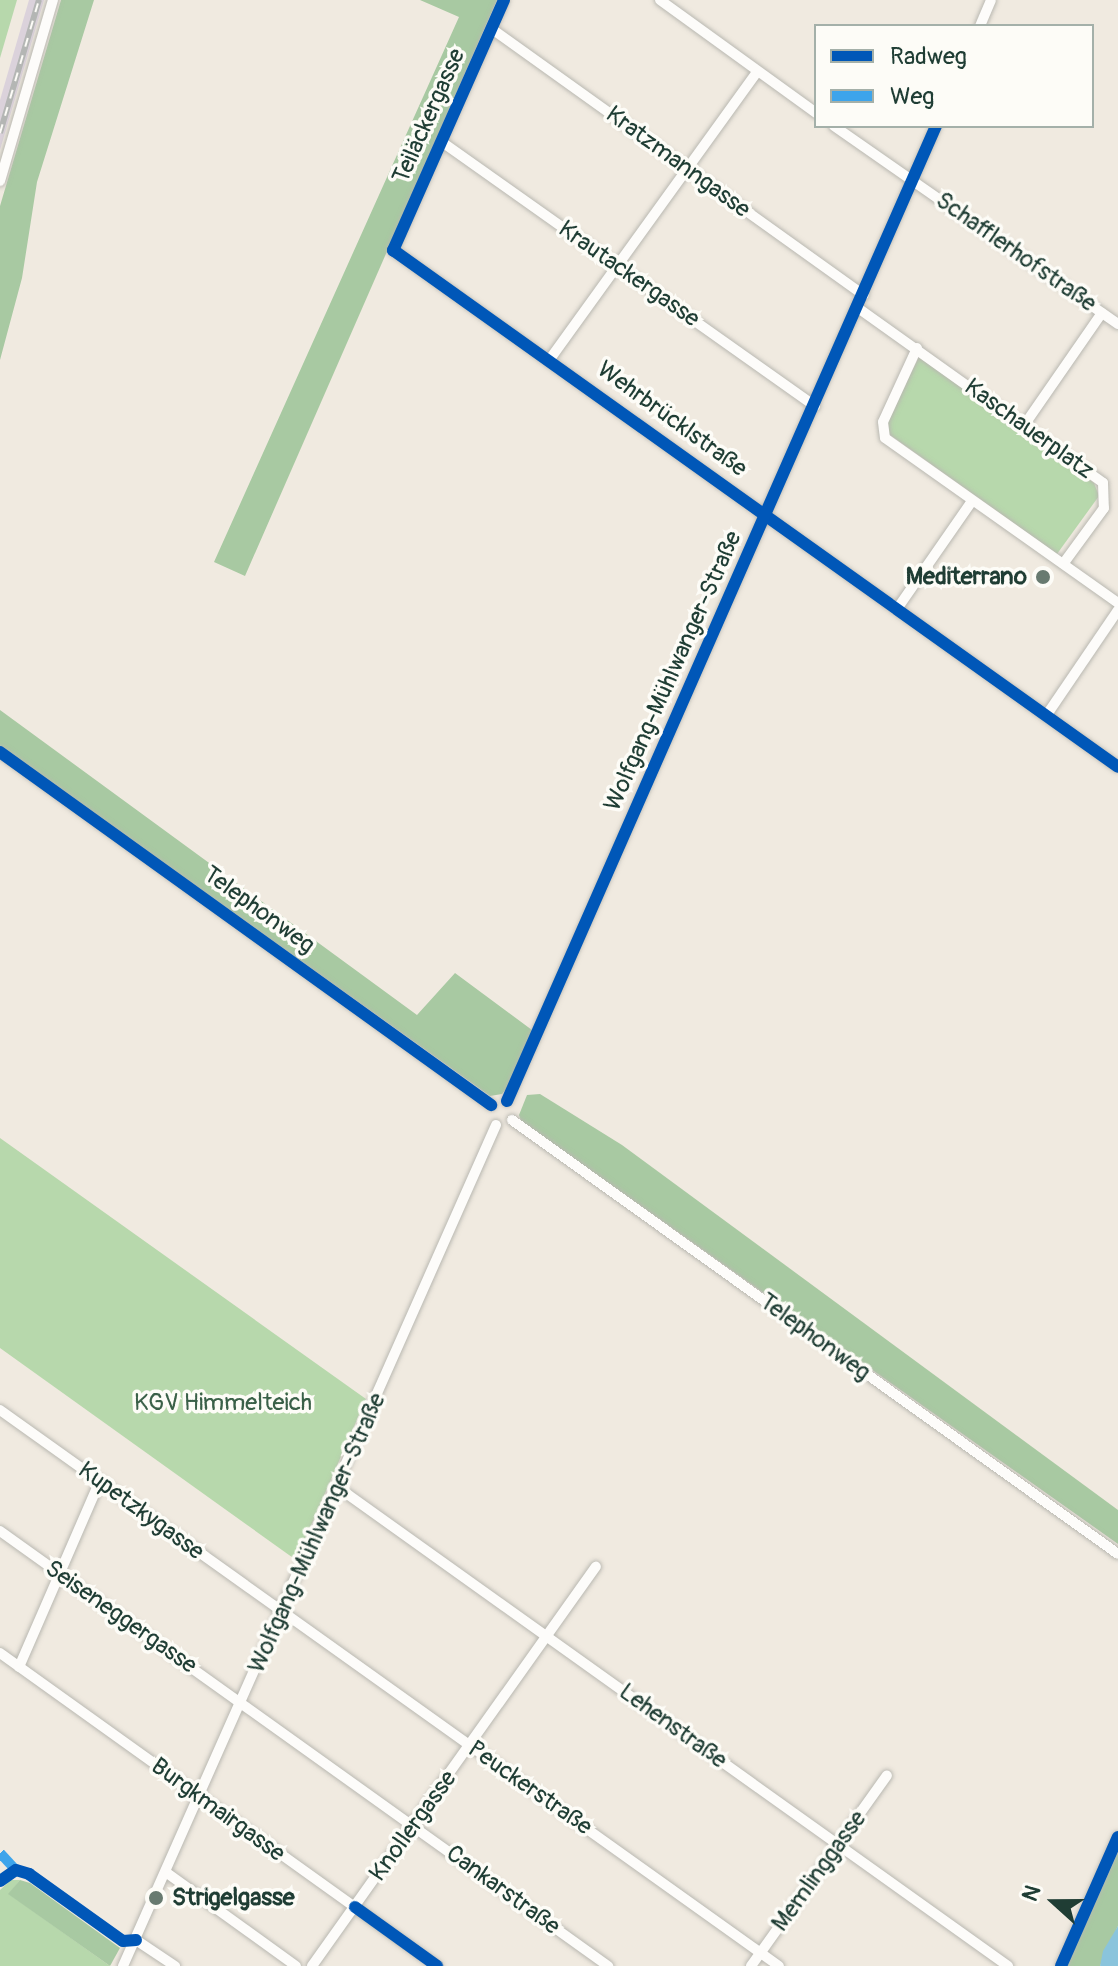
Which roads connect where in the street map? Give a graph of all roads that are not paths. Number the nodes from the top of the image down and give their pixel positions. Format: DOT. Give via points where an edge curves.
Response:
graph roads {
  1 [pos="53,0"];
  2 [pos="504,0"];
  3 [pos="660,0"];
  4 [pos="991,0"];
  5 [pos="981,24"];
  6 [pos="492,29"];
  7 [pos="757,72"];
  8 [pos="814,112"];
  9 [pos="837,128"];
  10 [pos="935,128"];
  11 [pos="442,142"];
  12 [pos="687,169"];
  13 [pos="912,180"];
  14 [pos="0,181"];
  15 [pos="393,250"];
  16 [pos="617,265"];
  17 [pos="864,295"];
  18 [pos="858,308"];
  19 [pos="1102,313"];
  20 [pos="1118,324"];
  21 [pos="917,348"];
  22 [pos="550,359"];
  23 [pos="815,406"];
  24 [pos="1025,424"];
  25 [pos="972,501"];
  26 [pos="766,515"];
  27 [pos="1063,564"];
  28 [pos="1118,603"];
  29 [pos="897,609"];
  30 [pos="1118,610"];
  31 [pos="1046,716"];
  32 [pos="0,752"];
  33 [pos="1118,767"];
  34 [pos="507,1101"];
  35 [pos="491,1105"];
  36 [pos="512,1120"];
  37 [pos="496,1125"];
  38 [pos="0,1410"];
  39 [pos="100,1481"];
  40 [pos="336,1486"];
  41 [pos="0,1531"];
  42 [pos="1118,1554"];
  43 [pos="596,1567"];
  44 [pos="60,1574"];
  45 [pos="281,1612"];
  46 [pos="548,1636"];
  47 [pos="0,1653"];
  48 [pos="19,1667"];
  49 [pos="242,1703"];
  50 [pos="470,1745"];
  51 [pos="887,1775"];
  52 [pos="201,1797"];
  53 [pos="413,1826"];
  54 [pos="1118,1837"];
  55 [pos="838,1844"];
  56 [pos="167,1873"];
  57 [pos="355,1907"];
  58 [pos="136,1940"];
  59 [pos="760,1952"];
  60 [pos="123,1966"];
  61 [pos="175,1966"];
  62 [pos="296,1966"];
  63 [pos="312,1966"];
  64 [pos="437,1966"];
  65 [pos="608,1966"];
  66 [pos="751,1966"];
  67 [pos="779,1966"];
  68 [pos="1008,1966"];
  69 [pos="1061,1966"];
  1 -- 14 [label="street"];
  2 -- 6 [label="street, Teiläckergasse"];
  3 -- 7 [label="street"];
  4 -- 5 [label="street"];
  6 -- 11 [label="street, Teiläckergasse"];
  6 -- 12 [label="street, Kratzmanngasse"];
  7 -- 8 [label="street"];
  7 -- 12 [label="street"];
  9 -- 13 [label="street, Schafflerhofstraße"];
  10 -- 13 [label="street, Wolfgang-Mühlwanger-Straße"];
  11 -- 15 [label="street, Teiläckergasse"];
  11 -- 16 [label="street, Krautackergasse"];
  12 -- 16 [label="street"];
  12 -- 17 [label="street, Kratzmanngasse"];
  13 -- 17 [label="street, Wolfgang-Mühlwanger-Straße"];
  13 -- 19 [label="street, Schafflerhofstraße"];
  15 -- 22 [label="street, Wehrbrücklstraße"];
  16 -- 22 [label="street"];
  16 -- 23 [label="street, Krautackergasse"];
  17 -- 18 [label="street, Wolfgang-Mühlwanger-Straße"];
  18 -- 21 [label="street, Kaschauerplatz"];
  18 -- 23 [label="street, Wolfgang-Mühlwanger-Straße"];
  19 -- 20 [label="street, Schafflerhofstraße"];
  19 -- 24 [label="street"];
  21 -- 24 [label="street, Kaschauerplatz"];
  21 -- 25 [label="street" via="882,430 891,445"];
  22 -- 26 [label="street, Wehrbrücklstraße"];
  23 -- 26 [label="street, Wolfgang-Mühlwanger-Straße"];
  24 -- 27 [label="street, Kaschauerplatz" via="1103,483 1104,508"];
  25 -- 27 [label="street"];
  25 -- 29 [label="street"];
  26 -- 29 [label="street, Wehrbrücklstraße"];
  26 -- 34 [label="street, Wolfgang-Mühlwanger-Straße"];
  27 -- 28 [label="street"];
  29 -- 31 [label="street, Wehrbrücklstraße"];
  30 -- 31 [label="street"];
  31 -- 33 [label="street, Wehrbrücklstraße"];
  32 -- 35 [label="street, Telephonweg"];
  34 -- 35 [label="street"];
  34 -- 36 [label="street" via="514,1109"];
  35 -- 37 [label="street" via="489,1118"];
  36 -- 37 [label="street"];
  36 -- 42 [label="street, Telephonweg"];
  37 -- 40 [label="street, Wolfgang-Mühlwanger-Straße"];
  38 -- 39 [label="street, Kupetzkygasse"];
  39 -- 44 [label="street"];
  39 -- 45 [label="street, Kupetzkygasse"];
  40 -- 45 [label="street, Wolfgang-Mühlwanger-Straße"];
  40 -- 46 [label="street, Lehenstraße"];
  41 -- 44 [label="street, Seiseneggergasse"];
  43 -- 46 [label="street, Knollergasse"];
  44 -- 48 [label="street"];
  44 -- 49 [label="street, Seiseneggergasse"];
  45 -- 49 [label="street, Wolfgang-Mühlwanger-Straße"];
  45 -- 50 [label="street, Peuckerstraße"];
  46 -- 50 [label="street, Knollergasse"];
  46 -- 55 [label="street, Lehenstraße"];
  47 -- 48 [label="street, Burgkmairgasse"];
  48 -- 52 [label="street, Burgkmairgasse"];
  49 -- 52 [label="street, Wolfgang-Mühlwanger-Straße"];
  49 -- 53 [label="street, Cankarstraße"];
  50 -- 53 [label="street, Knollergasse"];
  50 -- 59 [label="street, Peuckerstraße"];
  51 -- 55 [label="street, Memlinggasse"];
  52 -- 56 [label="street, Wolfgang-Mühlwanger-Straße"];
  52 -- 57 [label="street, Burgkmairgasse"];
  53 -- 57 [label="street, Knollergasse"];
  53 -- 65 [label="street, Cankarstraße"];
  54 -- 69 [label="street"];
  55 -- 59 [label="street, Memlinggasse"];
  55 -- 68 [label="street, Lehenstraße"];
  56 -- 58 [label="street, Wolfgang-Mühlwanger-Straße"];
  56 -- 62 [label="street"];
  57 -- 63 [label="street, Knollergasse"];
  57 -- 64 [label="street, Burgkmairgasse"];
  58 -- 60 [label="street, Wolfgang-Mühlwanger-Straße"];
  58 -- 61 [label="street"];
  59 -- 66 [label="street, Memlinggasse"];
  59 -- 67 [label="street, Peuckerstraße"];
}
